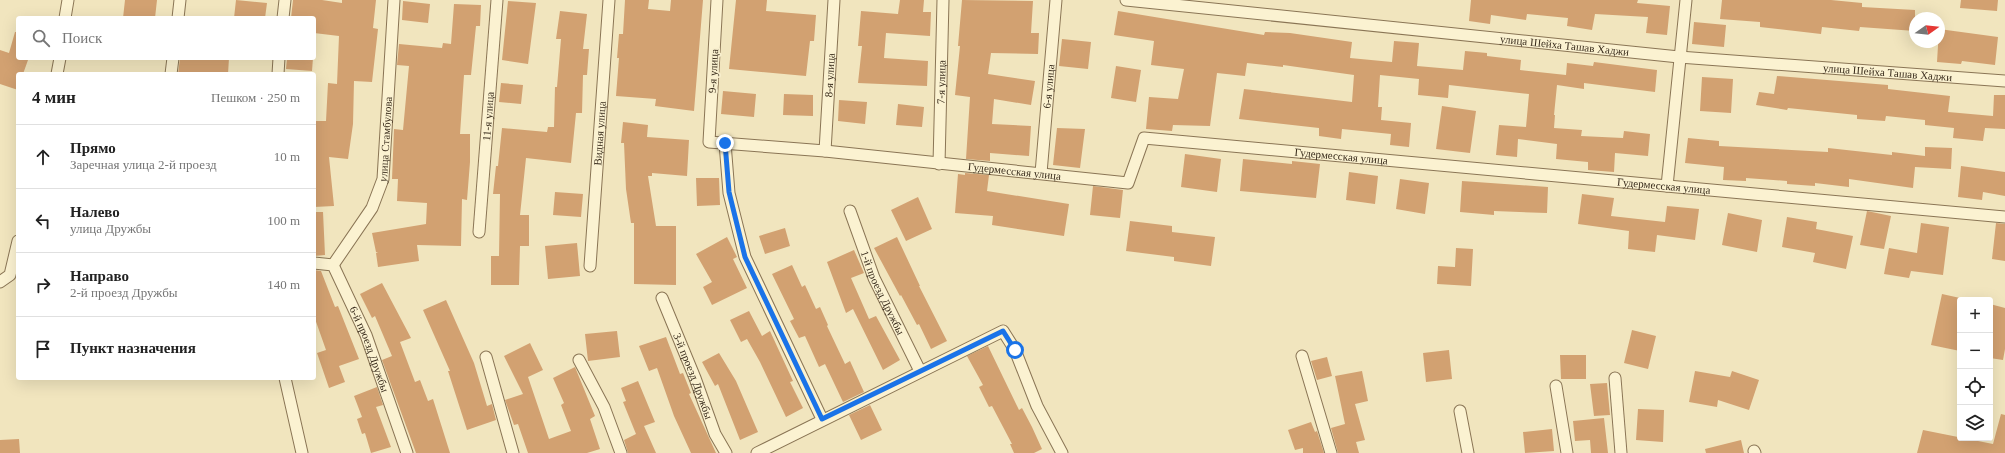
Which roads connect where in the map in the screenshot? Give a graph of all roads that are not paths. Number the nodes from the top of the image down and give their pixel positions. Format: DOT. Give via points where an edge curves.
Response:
graph roads {
  1 [pos="68,0"];
  2 [pos="180,0"];
  3 [pos="285,0"];
  4 [pos="394,0"];
  5 [pos="498,0"];
  6 [pos="609,0"];
  7 [pos="717,0"];
  8 [pos="834,0"];
  9 [pos="943,0"];
  10 [pos="1056,0"];
  11 [pos="1126,0"];
  12 [pos="1686,0"];
  13 [pos="65,16"];
  14 [pos="178,16"];
  15 [pos="283,16"];
  16 [pos="1680,57"];
  17 [pos="60,60"];
  18 [pos="173,60"];
  19 [pos="279,60"];
  20 [pos="57,72"];
  21 [pos="171,72"];
  22 [pos="278,72"];
  23 [pos="2005,81"];
  24 [pos="709,142"];
  25 [pos="725,143"];
  26 [pos="825,151"];
  27 [pos="939,164"];
  28 [pos="1041,173"];
  29 [pos="1668,186"];
  30 [pos="850,211"];
  31 [pos="2005,217"];
  32 [pos="479,232"];
  33 [pos="16,258"];
  34 [pos="316,263"];
  35 [pos="333,265"];
  36 [pos="590,266"];
  37 [pos="14,274"];
  38 [pos="0,282"];
  39 [pos="662,298"];
  40 [pos="1302,356"];
  41 [pos="486,357"];
  42 [pos="579,360"];
  43 [pos="920,371"];
  44 [pos="1615,378"];
  45 [pos="285,380"];
  46 [pos="1556,386"];
  47 [pos="1460,412"];
  48 [pos="822,419"];
  49 [pos="302,453"];
  50 [pos="407,453"];
  51 [pos="514,453"];
  52 [pos="621,453"];
  53 [pos="726,453"];
  54 [pos="757,453"];
  55 [pos="1062,453"];
  56 [pos="1331,453"];
  57 [pos="1468,453"];
  58 [pos="1567,453"];
  59 [pos="1621,453"];
  1 -- 13 [label="street"];
  2 -- 14 [label="street"];
  3 -- 15 [label="street"];
  4 -- 35 [label="street, улица Стамбулова" via="383,179 372,208"];
  5 -- 32 [label="street, 11-я улица"];
  6 -- 36 [label="street, Видная улица"];
  7 -- 24 [label="street, 9-я улица"];
  8 -- 26 [label="street, 8-я улица"];
  9 -- 27 [label="street, 7-я улица"];
  10 -- 28 [label="street, 6-я улица"];
  11 -- 16 [label="street, улица Шейха Ташав Хаджи"];
  12 -- 16 [label="street"];
  16 -- 23 [label="street, улица Шейха Ташав Хаджи"];
  16 -- 29 [label="street"];
  17 -- 20 [label="street"];
  18 -- 21 [label="street"];
  19 -- 22 [label="street"];
  24 -- 25 [label="street, Гудермесская улица"];
  25 -- 26 [label="street, Гудермесская улица"];
  25 -- 48 [label="street" via="729,192 745,257"];
  26 -- 27 [label="street, Гудермесская улица"];
  27 -- 28 [label="street, Гудермесская улица"];
  28 -- 29 [label="street, Гудермесская улица" via="1128,183 1144,138"];
  29 -- 31 [label="street, Гудермесская улица"];
  30 -- 43 [label="street, 1-й проезд Дружбы" via="874,278"];
  33 -- 37 [label="street"];
  34 -- 35 [label="street"];
  35 -- 50 [label="street, 6-й проезд Дружбы" via="366,335"];
  37 -- 38 [label="street"];
  39 -- 53 [label="street, 3-й проезд Дружбы" via="715,434"];
  40 -- 56 [label="street"];
  41 -- 51 [label="street"];
  42 -- 52 [label="street" via="604,407"];
  43 -- 48 [label="street"];
  43 -- 55 [label="street" via="1003,331 1015,350 1037,406"];
  44 -- 59 [label="street"];
  45 -- 49 [label="street"];
  46 -- 58 [label="street"];
  47 -- 57 [label="street"];
  48 -- 54 [label="street"];
}
